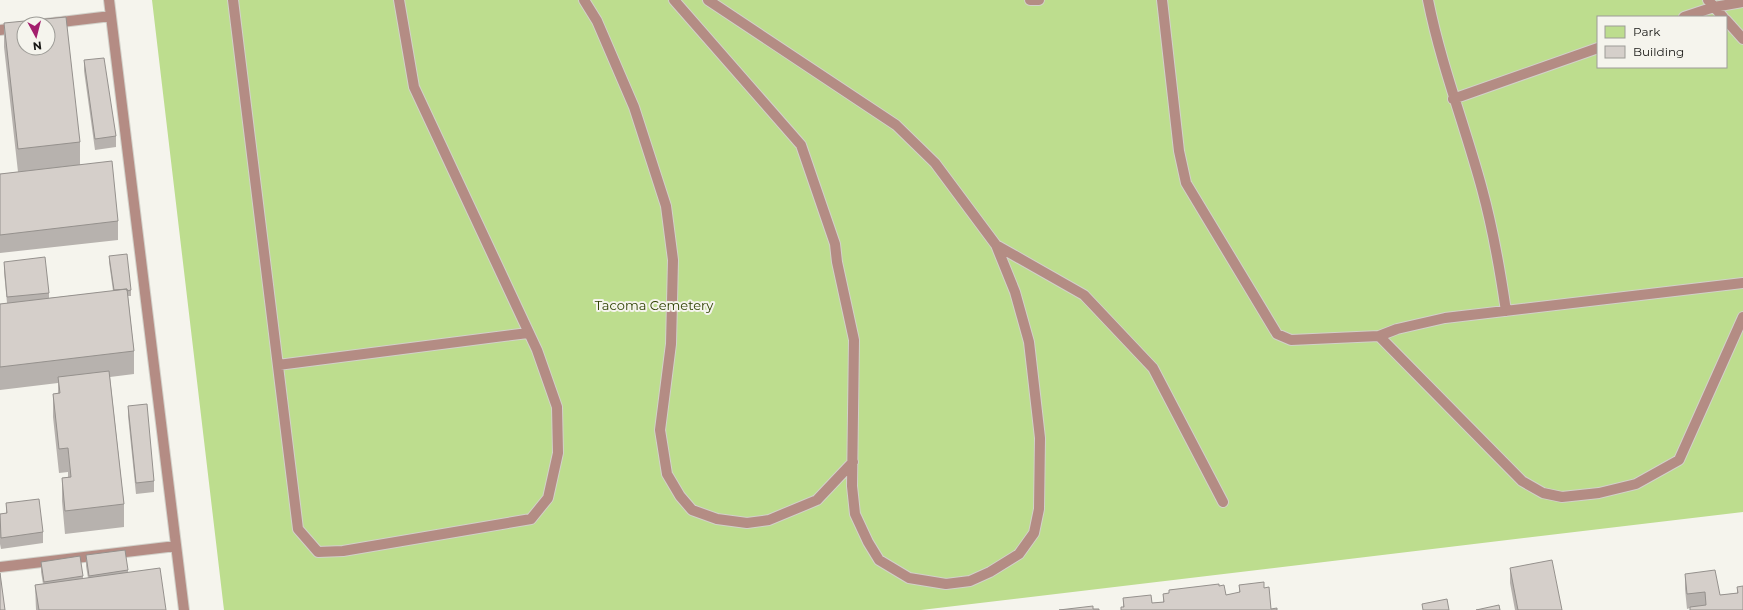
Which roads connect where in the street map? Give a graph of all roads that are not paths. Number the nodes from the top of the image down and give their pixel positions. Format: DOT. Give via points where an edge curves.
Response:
graph roads {
  1 [pos="109,0"];
  2 [pos="233,0"];
  3 [pos="399,0"];
  4 [pos="584,0"];
  5 [pos="674,0"];
  6 [pos="708,0"];
  7 [pos="1030,0"];
  8 [pos="1039,0"];
  9 [pos="1162,0"];
  10 [pos="1428,0"];
  11 [pos="1743,2"];
  12 [pos="1711,3"];
  13 [pos="111,16"];
  14 [pos="1686,16"];
  15 [pos="1722,16"];
  16 [pos="1727,21"];
  17 [pos="56,23"];
  18 [pos="16,28"];
  19 [pos="0,30"];
  20 [pos="1743,39"];
  21 [pos="1597,48"];
  22 [pos="1453,99"];
  23 [pos="996,245"];
  24 [pos="1743,284"];
  25 [pos="1506,311"];
  26 [pos="1743,317"];
  27 [pos="528,333"];
  28 [pos="1379,336"];
  29 [pos="278,365"];
  30 [pos="853,462"];
  31 [pos="1223,502"];
  32 [pos="176,546"];
  33 [pos="0,567"];
  34 [pos="184,610"];
  1 -- 13 [label="lane"];
  2 -- 29 [label="lane"];
  3 -- 27 [label="lane" via="414,87"];
  4 -- 30 [label="lane" via="597,21 634,107 666,206 673,260 671,344 660,430 667,474 692,510 747,524 769,520 817,500"];
  5 -- 30 [label="lane" via="801,145 835,244 854,340"];
  6 -- 23 [label="lane" via="896,125 935,163"];
  7 -- 8 [label="lane"];
  9 -- 28 [label="lane" via="1178,151 1186,183 1277,334 1291,340"];
  10 -- 22 [label="lane"];
  11 -- 12 [label="lane"];
  12 -- 14 [label="lane"];
  12 -- 15 [label="lane"];
  13 -- 17 [label="lane"];
  13 -- 32 [label="lane"];
  16 -- 20 [label="lane"];
  18 -- 19 [label="lane"];
  21 -- 22 [label="lane"];
  22 -- 25 [label="lane" via="1482,190 1497,253"];
  23 -- 30 [label="lane" via="1015,292 1029,342 1032,364 1040,438 1039,509 1034,533 1019,554 990,572 970,580 946,584 909,578 880,560 868,542 856,514 852,486"];
  23 -- 31 [label="lane" via="1084,295 1153,368"];
  24 -- 25 [label="lane"];
  25 -- 28 [label="lane" via="1445,318 1397,329"];
  26 -- 28 [label="lane" via="1679,460 1636,484 1599,493 1562,497 1543,493 1522,481"];
  27 -- 29 [label="lane"];
  27 -- 29 [label="lane" via="557,407 558,453 548,498 531,519 343,551 318,552 298,529"];
  32 -- 33 [label="lane"];
  32 -- 34 [label="lane"];
}
